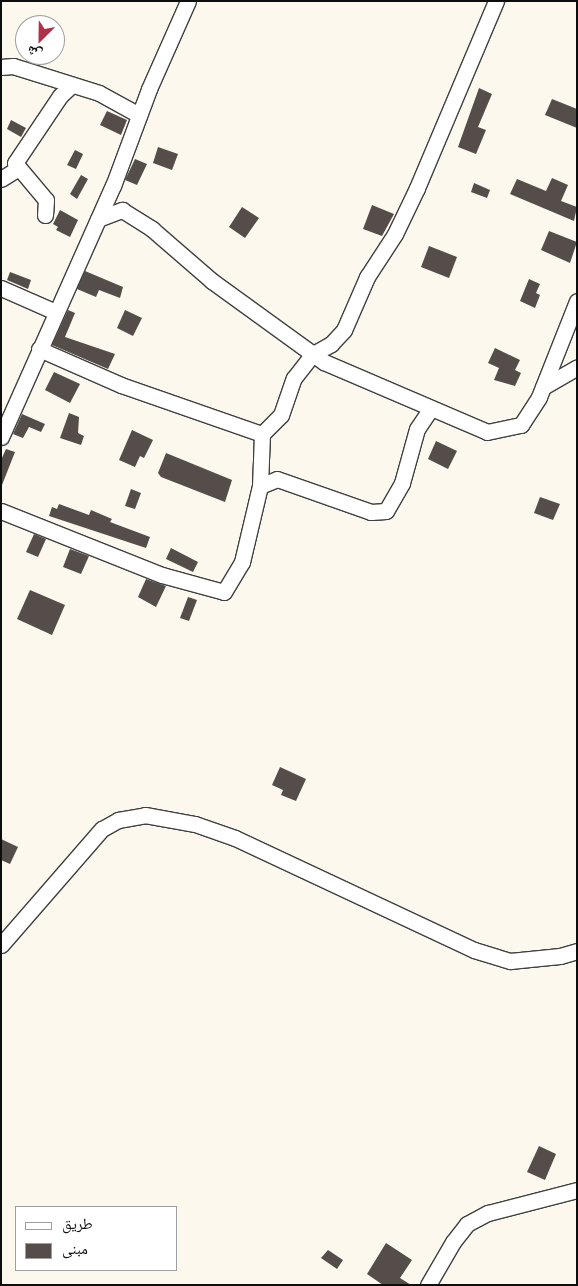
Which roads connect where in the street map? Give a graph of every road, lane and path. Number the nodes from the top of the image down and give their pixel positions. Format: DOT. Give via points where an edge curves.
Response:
graph roads {
  1 [pos="188,1"];
  2 [pos="496,1"];
  3 [pos="1,67"];
  4 [pos="72,85"];
  5 [pos="139,115"];
  6 [pos="17,169"];
  7 [pos="1,179"];
  8 [pos="114,186"];
  9 [pos="122,210"];
  10 [pos="45,215"];
  11 [pos="98,219"];
  12 [pos="1,288"];
  13 [pos="577,301"];
  14 [pos="56,312"];
  15 [pos="38,349"];
  16 [pos="313,354"];
  17 [pos="577,367"];
  18 [pos="543,387"];
  19 [pos="430,408"];
  20 [pos="262,434"];
  21 [pos="1,437"];
  22 [pos="260,486"];
  23 [pos="1,511"];
  24 [pos="1,945"];
  25 [pos="577,951"];
  26 [pos="577,1190"];
  27 [pos="428,1285"];
  1 -- 5 [label="street"];
  2 -- 16 [label="street" via="481,43 396,234 367,277 344,330 331,344"];
  3 -- 4 [label="street" via="13,66"];
  4 -- 5 [label="street" via="99,93"];
  4 -- 6 [label="street" via="60,96 24,146 15,163"];
  5 -- 8 [label="street"];
  6 -- 7 [label="street"];
  6 -- 10 [label="street" via="46,200"];
  8 -- 9 [label="street"];
  8 -- 11 [label="street"];
  9 -- 11 [label="street"];
  9 -- 16 [label="street" via="152,229 212,281"];
  11 -- 14 [label="street"];
  12 -- 14 [label="street"];
  13 -- 18 [label="street"];
  14 -- 15 [label="street"];
  15 -- 20 [label="street" via="121,386"];
  15 -- 21 [label="street"];
  16 -- 19 [label="street" via="324,362"];
  16 -- 20 [label="street" via="294,378 280,415"];
  17 -- 18 [label="street"];
  18 -- 19 [label="street" via="521,425 487,432"];
  19 -- 22 [label="street" via="417,430 402,484 386,511 371,512 277,480"];
  20 -- 22 [label="street"];
  22 -- 23 [label="street" via="242,562 224,592 162,576"];
  24 -- 25 [label="street" via="102,829 118,820 145,815 195,824 235,838 474,950 510,961"];
  26 -- 27 [label="street" via="488,1214 468,1224 453,1242"];
}
